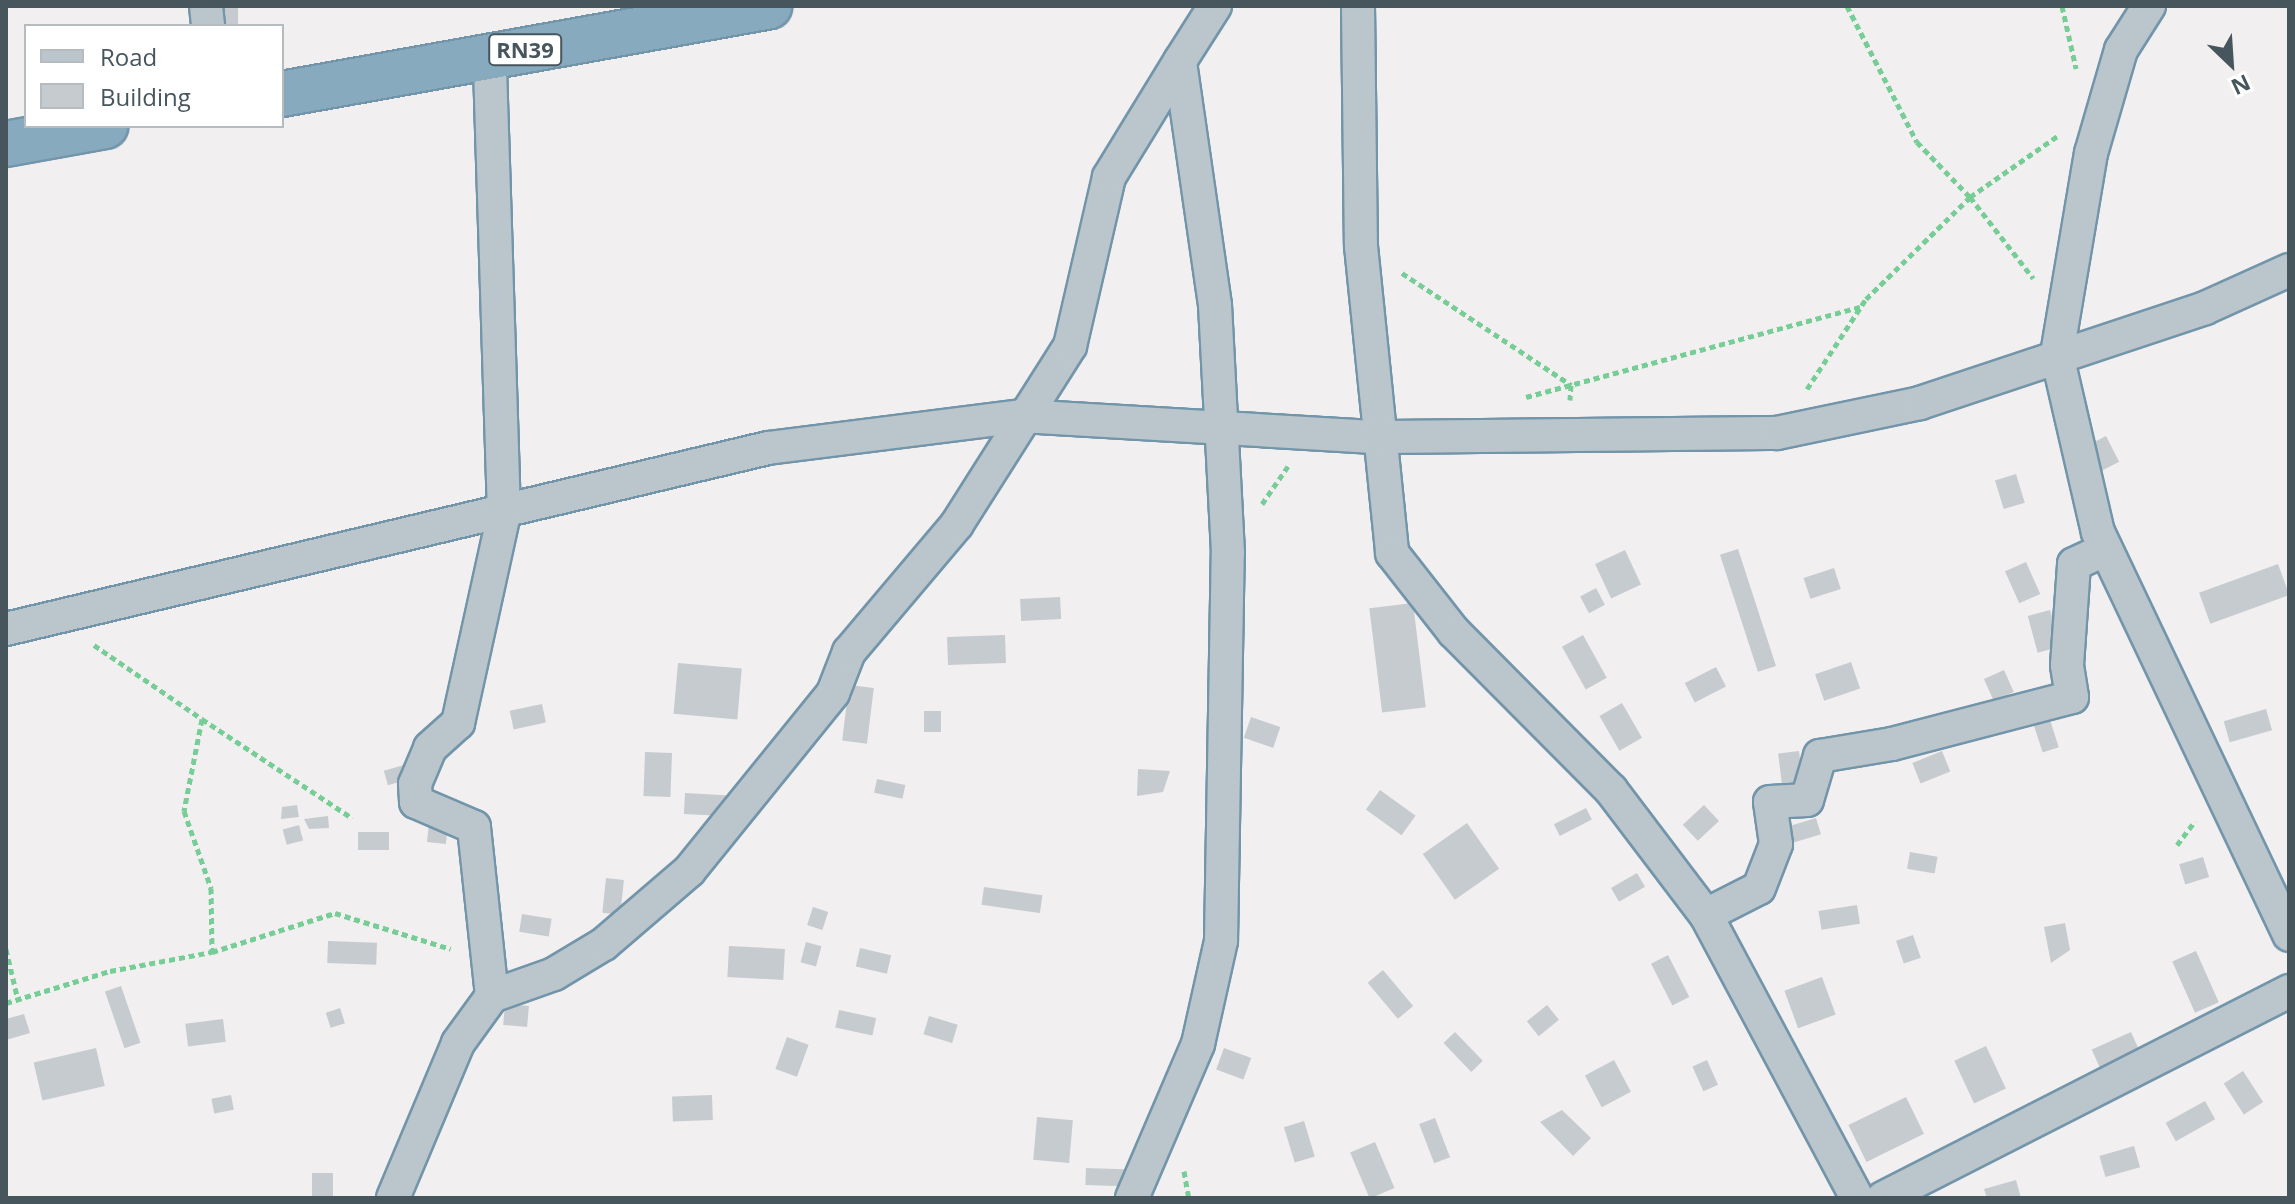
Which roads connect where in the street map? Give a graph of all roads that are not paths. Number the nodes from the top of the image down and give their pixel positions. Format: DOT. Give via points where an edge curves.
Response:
graph roads {
  1 [pos="769,6"];
  2 [pos="1215,6"];
  3 [pos="1358,6"];
  4 [pos="2149,6"];
  5 [pos="490,57"];
  6 [pos="1180,61"];
  7 [pos="284,94"];
  8 [pos="94,128"];
  9 [pos="6,144"];
  10 [pos="2289,270"];
  11 [pos="2057,355"];
  12 [pos="1021,416"];
  13 [pos="1221,425"];
  14 [pos="1377,437"];
  15 [pos="504,513"];
  16 [pos="2106,549"];
  17 [pos="6,629"];
  18 [pos="1706,915"];
  19 [pos="2289,935"];
  20 [pos="2289,991"];
  21 [pos="492,996"];
  22 [pos="393,1198"];
  23 [pos="1132,1198"];
  24 [pos="1857,1198"];
  25 [pos="1883,1198"];
  1 -- 5 [label="highway, RN39"];
  2 -- 6 [label="street"];
  3 -- 14 [label="street" via="1361,246"];
  4 -- 11 [label="street" via="2121,50 2091,153"];
  5 -- 7 [label="highway, RN39"];
  5 -- 15 [label="street"];
  6 -- 12 [label="street" via="1109,177 1070,346"];
  6 -- 13 [label="street" via="1215,305"];
  8 -- 9 [label="highway"];
  10 -- 11 [label="street" via="2205,308"];
  11 -- 14 [label="street" via="1920,403 1777,433"];
  11 -- 16 [label="street"];
  12 -- 13 [label="street"];
  12 -- 15 [label="street" via="768,448"];
  12 -- 21 [label="street" via="957,524 849,652 833,693 689,871 604,944 554,974"];
  13 -- 14 [label="street"];
  13 -- 23 [label="street" via="1228,553 1221,941 1198,1044"];
  14 -- 18 [label="street" via="1392,553 1454,632 1611,790"];
  15 -- 17 [label="street"];
  15 -- 21 [label="street" via="458,723 430,748 415,784 416,802 474,827 479,912"];
  16 -- 18 [label="street" via="2074,564 2067,665 2072,697 1892,744 1820,756 1807,800 1770,802 1776,844 1759,888"];
  16 -- 19 [label="street"];
  18 -- 24 [label="street"];
  20 -- 25 [label="street"];
  21 -- 22 [label="street" via="458,1043"];
}
